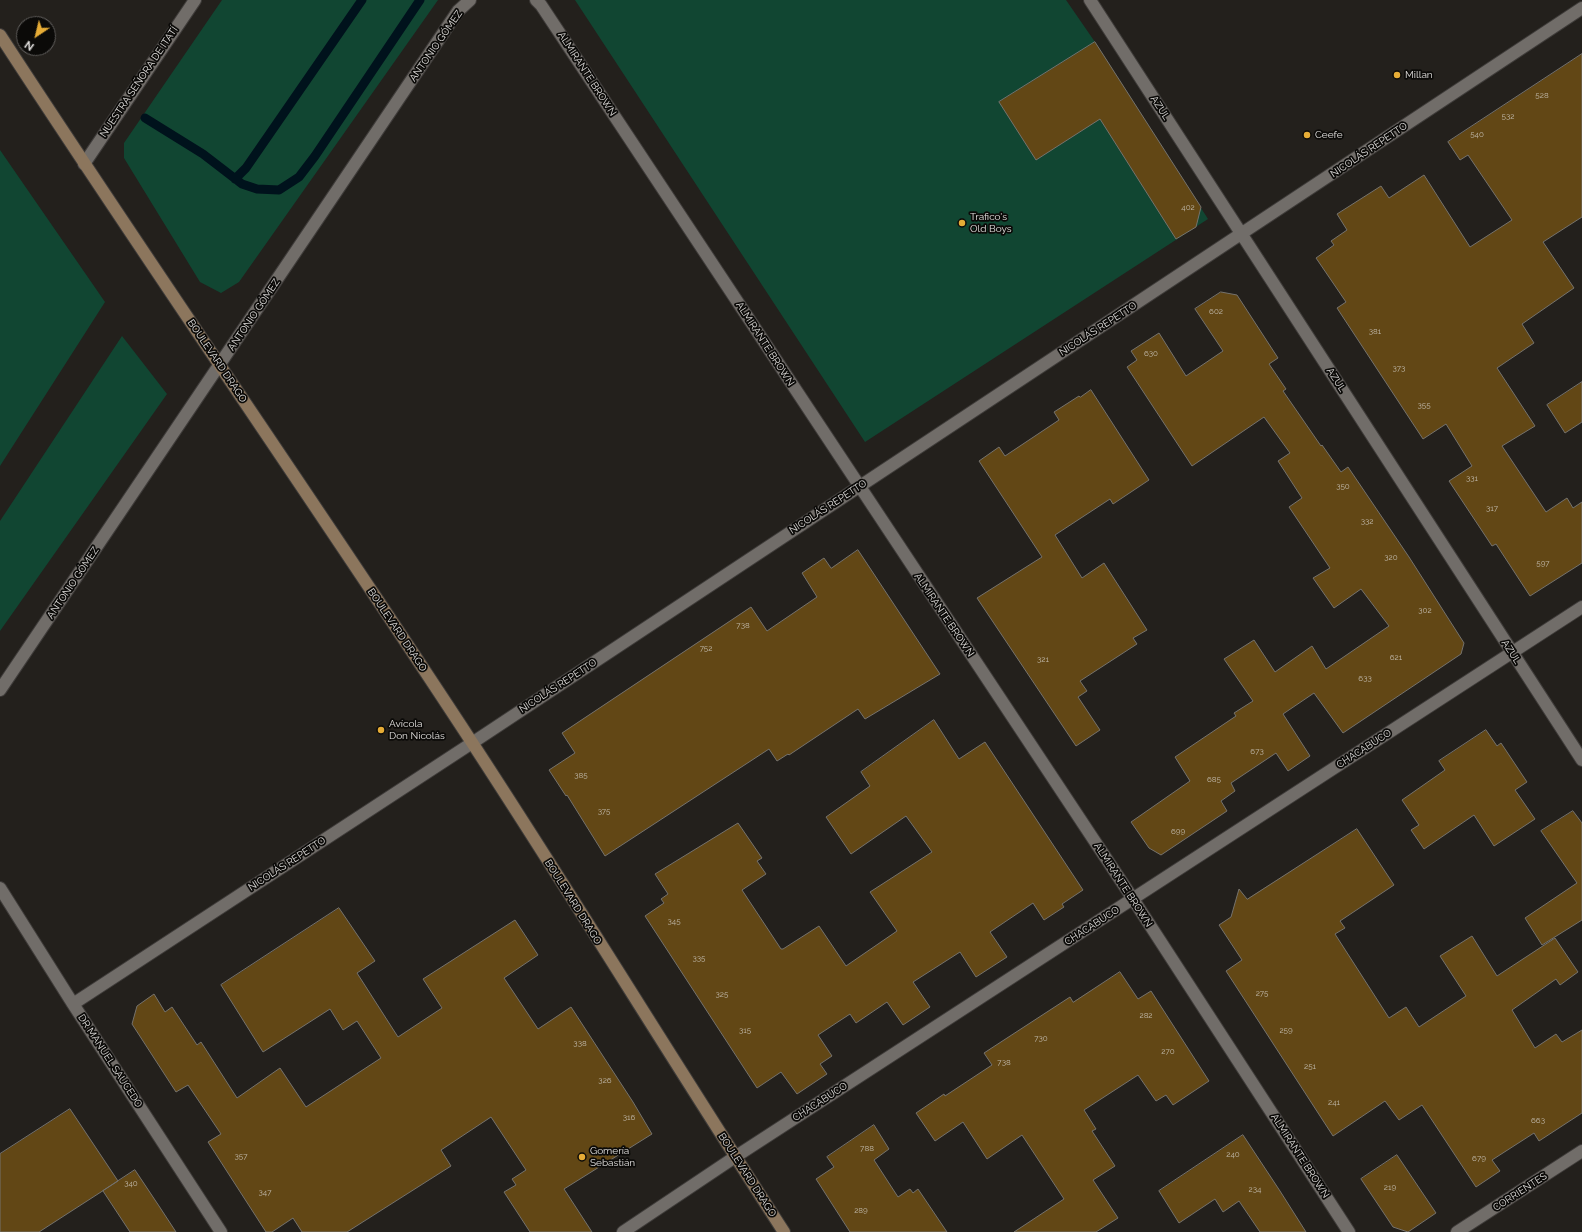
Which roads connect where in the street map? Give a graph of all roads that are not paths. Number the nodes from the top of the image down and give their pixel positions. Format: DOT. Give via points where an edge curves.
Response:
graph roads {
  1 [pos="195,0"];
  2 [pos="470,0"];
  3 [pos="536,0"];
  4 [pos="1090,0"];
  5 [pos="1582,8"];
  6 [pos="0,35"];
  7 [pos="84,164"];
  8 [pos="1242,234"];
  9 [pos="220,365"];
  10 [pos="859,487"];
  11 [pos="1582,608"];
  12 [pos="1512,653"];
  13 [pos="0,690"];
  14 [pos="472,743"];
  15 [pos="1582,760"];
  16 [pos="0,888"];
  17 [pos="1133,899"];
  18 [pos="73,1004"];
  19 [pos="1582,1151"];
  20 [pos="735,1157"];
  21 [pos="220,1232"];
  22 [pos="623,1232"];
  23 [pos="784,1232"];
  24 [pos="1349,1232"];
  25 [pos="1457,1232"];
  1 -- 7 [label="street, NUESTRA SEÑORA DE ITATÍ"];
  2 -- 9 [label="street, ANTONIO GÓMEZ" via="458,11"];
  3 -- 10 [label="street, ALMIRANTE BROWN"];
  4 -- 8 [label="street, AZUL"];
  5 -- 8 [label="street, NICOLÁS REPETTO"];
  6 -- 7 [label="main road, BOULEVARD DRAGO"];
  7 -- 9 [label="main road, BOULEVARD DRAGO"];
  8 -- 10 [label="street, NICOLÁS REPETTO"];
  8 -- 12 [label="street, AZUL"];
  9 -- 13 [label="street, ANTONIO GÓMEZ"];
  9 -- 14 [label="main road, BOULEVARD DRAGO"];
  10 -- 14 [label="street, NICOLÁS REPETTO"];
  10 -- 17 [label="street, ALMIRANTE BROWN"];
  11 -- 12 [label="street, CHACABUCO"];
  12 -- 15 [label="street, AZUL"];
  12 -- 17 [label="street, CHACABUCO"];
  14 -- 18 [label="street, NICOLÁS REPETTO"];
  14 -- 20 [label="main road, BOULEVARD DRAGO"];
  16 -- 18 [label="street, DR MANUEL SAUCEDO"];
  17 -- 20 [label="street, CHACABUCO"];
  17 -- 24 [label="street, ALMIRANTE BROWN"];
  18 -- 21 [label="street, DR MANUEL SAUCEDO"];
  19 -- 25 [label="street, CORRIENTES"];
  20 -- 22 [label="street, CHACABUCO"];
  20 -- 23 [label="main road, BOULEVARD DRAGO"];
}
